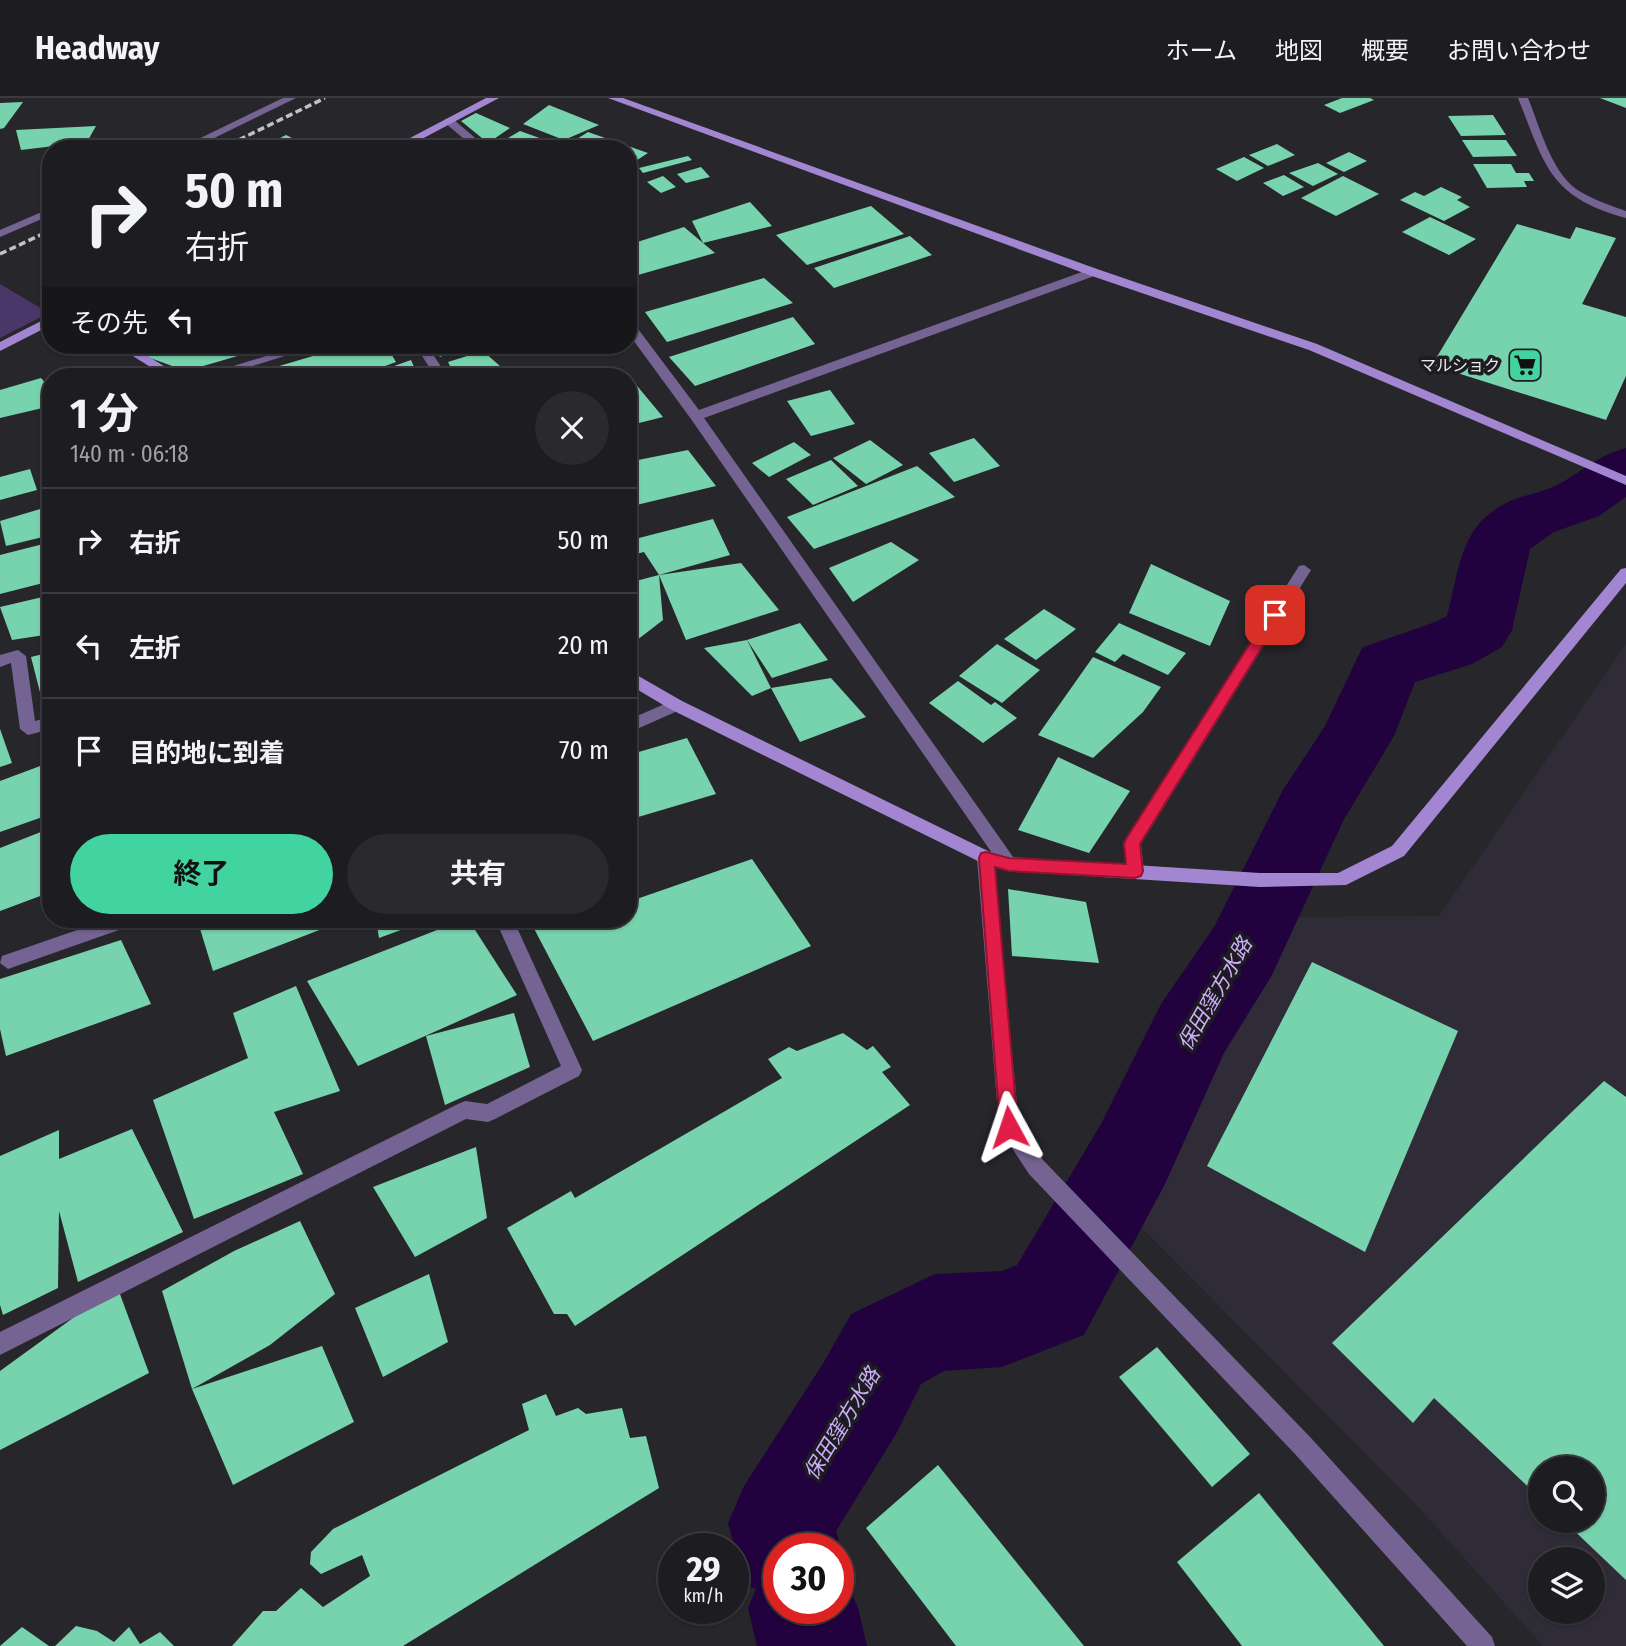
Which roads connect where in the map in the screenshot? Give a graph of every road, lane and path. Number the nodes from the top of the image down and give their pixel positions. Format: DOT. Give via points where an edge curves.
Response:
graph roads {
  1 [pos="291,98"];
  2 [pos="494,98"];
  3 [pos="612,98"];
  4 [pos="1523,98"];
  5 [pos="449,121"];
  6 [pos="202,140"];
  7 [pos="412,140"];
  8 [pos="472,140"];
  9 [pos="42,215"];
  10 [pos="1626,215"];
  11 [pos="0,234"];
  12 [pos="1093,272"];
  13 [pos="42,325"];
  14 [pos="637,336"];
  15 [pos="0,347"];
  16 [pos="136,354"];
  17 [pos="284,354"];
  18 [pos="160,368"];
  19 [pos="235,368"];
  20 [pos="696,416"];
  21 [pos="1626,481"];
  22 [pos="1304,569"];
  23 [pos="1626,573"];
  24 [pos="0,661"];
  25 [pos="637,681"];
  26 [pos="676,705"];
  27 [pos="637,723"];
  28 [pos="42,725"];
  29 [pos="986,858"];
  30 [pos="1009,864"];
  31 [pos="1135,871"];
  32 [pos="104,928"];
  33 [pos="508,928"];
  34 [pos="8,961"];
  35 [pos="0,1344"];
  36 [pos="1483,1646"];
  1 -- 6 [label="street"];
  2 -- 5 [label="street"];
  3 -- 12 [label="street"];
  4 -- 10 [label="street" via="1556,171 1569,188"];
  5 -- 7 [label="street"];
  5 -- 8 [label="street"];
  9 -- 11 [label="street"];
  12 -- 20 [label="street"];
  12 -- 21 [label="street" via="1313,347"];
  13 -- 15 [label="street"];
  14 -- 20 [label="street"];
  16 -- 18 [label="street"];
  17 -- 19 [label="street"];
  20 -- 30 [label="street"];
  22 -- 31 [label="street" via="1132,844"];
  23 -- 31 [label="street" via="1398,851 1340,880 1260,880"];
  24 -- 28 [label="street" via="18,656 28,729"];
  25 -- 26 [label="street"];
  26 -- 27 [label="street"];
  26 -- 29 [label="street"];
  29 -- 30 [label="street"];
  29 -- 36 [label="street" via="1009,1127 1036,1167 1303,1446"];
  30 -- 31 [label="street"];
  32 -- 34 [label="street"];
  33 -- 35 [label="street" via="572,1070 488,1113 465,1110"];
}
